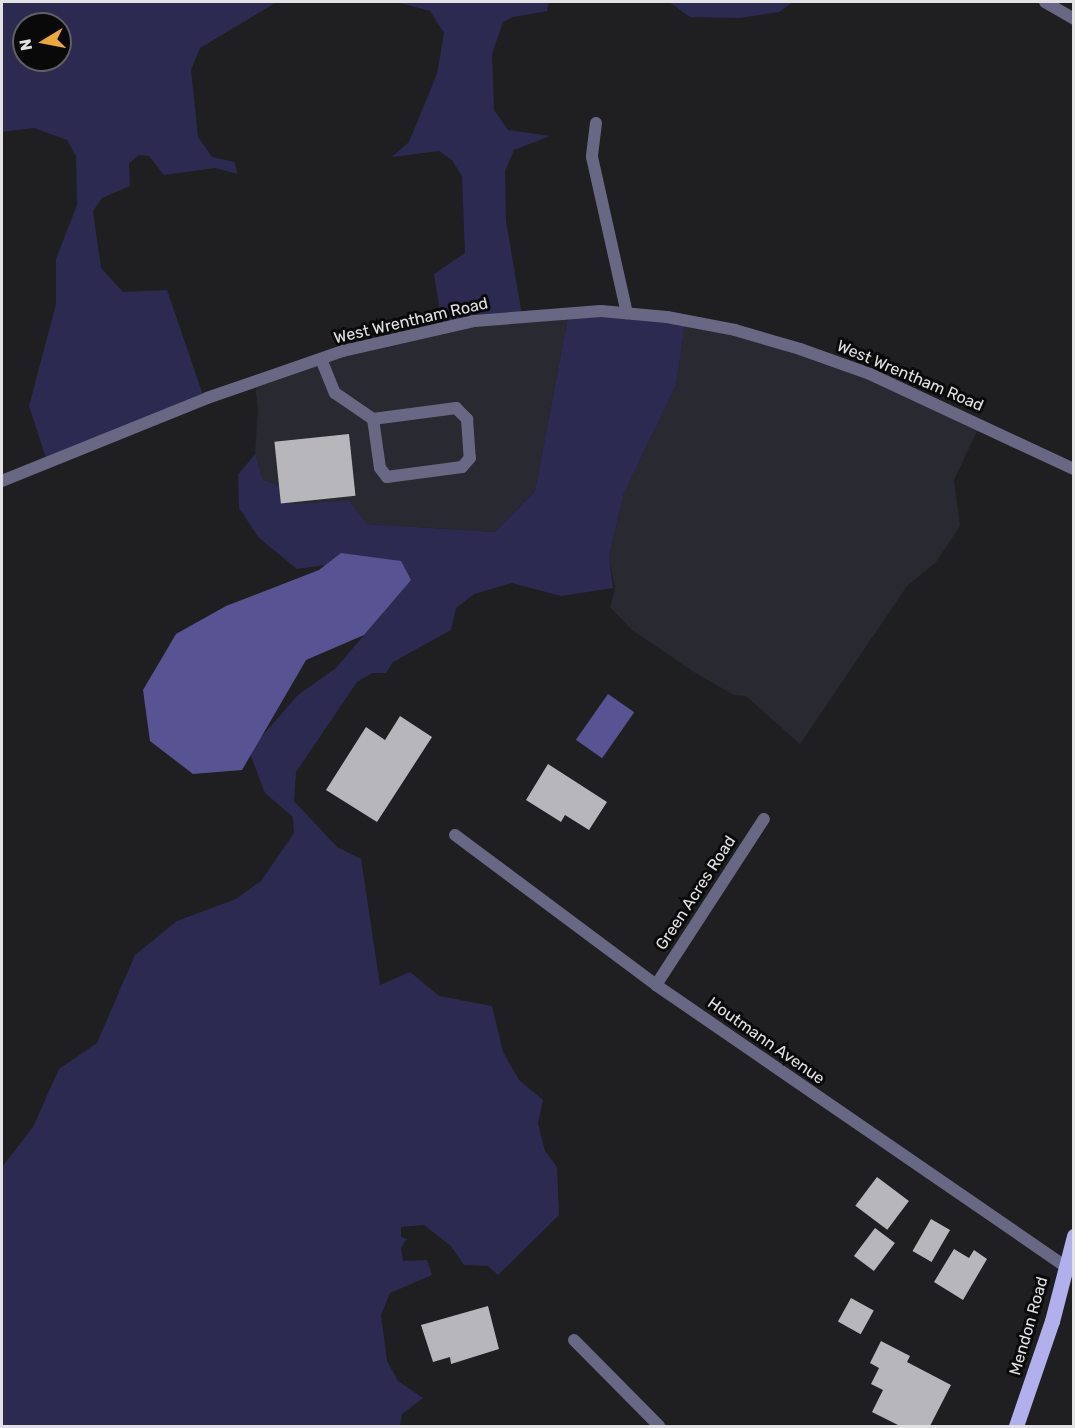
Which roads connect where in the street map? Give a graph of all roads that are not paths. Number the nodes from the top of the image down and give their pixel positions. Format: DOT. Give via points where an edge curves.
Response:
graph roads {
  1 [pos="1045,2"];
  2 [pos="1074,19"];
  3 [pos="596,123"];
  4 [pos="627,313"];
  5 [pos="321,359"];
  6 [pos="373,419"];
  7 [pos="1074,469"];
  8 [pos="2,481"];
  9 [pos="764,819"];
  10 [pos="455,835"];
  11 [pos="656,985"];
  12 [pos="1074,1236"];
  13 [pos="1065,1266"];
  14 [pos="574,1340"];
  15 [pos="659,1426"];
  16 [pos="1016,1426"];
  1 -- 2 [label="street"];
  3 -- 4 [label="street" via="592,157"];
  4 -- 5 [label="street, West Wrentham Road" via="601,311 474,321"];
  4 -- 7 [label="street, West Wrentham Road" via="735,330 800,349 870,374"];
  5 -- 6 [label="street" via="335,393"];
  5 -- 8 [label="street, West Wrentham Road" via="207,398"];
  6 -- 6 [label="street" via="456,408 467,419 470,458 462,467 387,477 380,468"];
  9 -- 11 [label="street, Green Acres Road"];
  10 -- 11 [label="street, Houtmann Avenue"];
  11 -- 13 [label="street, Houtmann Avenue"];
  12 -- 13 [label="main road, Mendon Road"];
  13 -- 16 [label="main road, Mendon Road" via="1052,1321"];
  14 -- 15 [label="street"];
}
